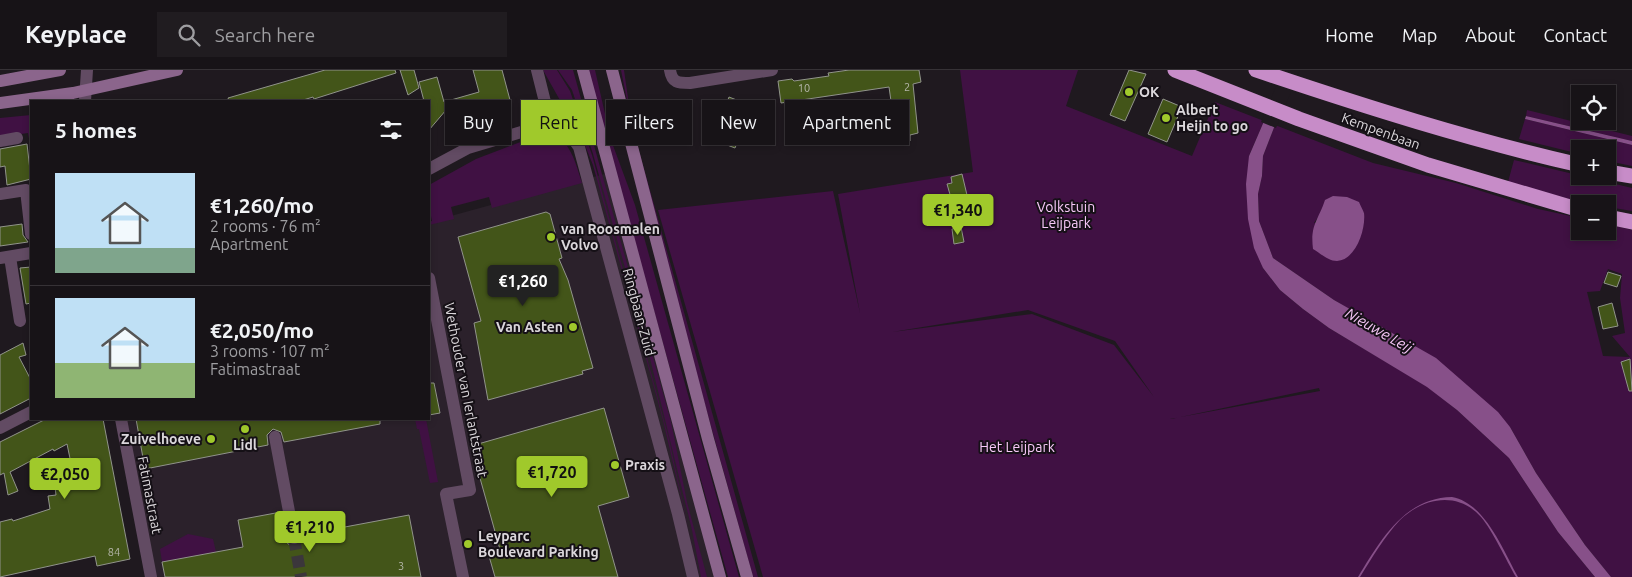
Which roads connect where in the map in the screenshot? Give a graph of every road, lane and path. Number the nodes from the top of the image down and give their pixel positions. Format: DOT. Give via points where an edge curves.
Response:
graph roads {
  1 [pos="60,70"];
  2 [pos="87,70"];
  3 [pos="177,70"];
  4 [pos="537,70"];
  5 [pos="583,70"];
  6 [pos="612,70"];
  7 [pos="670,70"];
  8 [pos="772,70"];
  9 [pos="1175,70"];
  10 [pos="1256,70"];
  11 [pos="0,81"];
  12 [pos="1229,91"];
  13 [pos="1201,93"];
  14 [pos="85,96"];
  15 [pos="36,100"];
  16 [pos="545,100"];
  17 [pos="30,101"];
  18 [pos="0,103"];
  19 [pos="521,132"];
  20 [pos="17,138"];
  21 [pos="0,141"];
  22 [pos="578,145"];
  23 [pos="1571,163"];
  24 [pos="430,168"];
  25 [pos="1616,173"];
  26 [pos="1632,176"];
  27 [pos="0,194"];
  28 [pos="1571,208"];
  29 [pos="1616,218"];
  30 [pos="1632,222"];
  31 [pos="30,225"];
  32 [pos="30,253"];
  33 [pos="5,258"];
  34 [pos="430,283"];
  35 [pos="20,320"];
  36 [pos="30,413"];
  37 [pos="120,420"];
  38 [pos="0,428"];
  39 [pos="275,437"];
  40 [pos="294,538"];
  41 [pos="151,577"];
  42 [pos="462,577"];
  43 [pos="692,577"];
  44 [pos="720,577"];
  45 [pos="747,577"];
  1 -- 11 [label="main road"];
  2 -- 14 [label="street"];
  3 -- 14 [label="main road"];
  4 -- 16 [label="street"];
  5 -- 44 [label="main road, Ringbaan-Zuid"];
  6 -- 45 [label="main road"];
  7 -- 8 [label="street" via="671,78 676,82 690,83"];
  9 -- 12 [label="highway, Kempenbaan"];
  10 -- 23 [label="highway, Kempenbaan" via="1377,111"];
  12 -- 13 [label="highway"];
  12 -- 28 [label="highway, Kempenbaan" via="1428,165"];
  14 -- 15 [label="main road"];
  17 -- 18 [label="main road"];
  19 -- 24 [label="street" via="468,148"];
  20 -- 21 [label="street"];
  22 -- 43 [label="street, Ringbaan-Zuid" via="678,514"];
  25 -- 26 [label="highway"];
  27 -- 31 [label="street" via="26,190"];
  29 -- 30 [label="highway"];
  32 -- 33 [label="street"];
  33 -- 35 [label="street"];
  34 -- 42 [label="street, Wethouder van Ierlantstraat" via="470,490 446,494"];
  36 -- 38 [label="street"];
  37 -- 41 [label="street, Fatimastraat"];
  39 -- 40 [label="street"];
}
